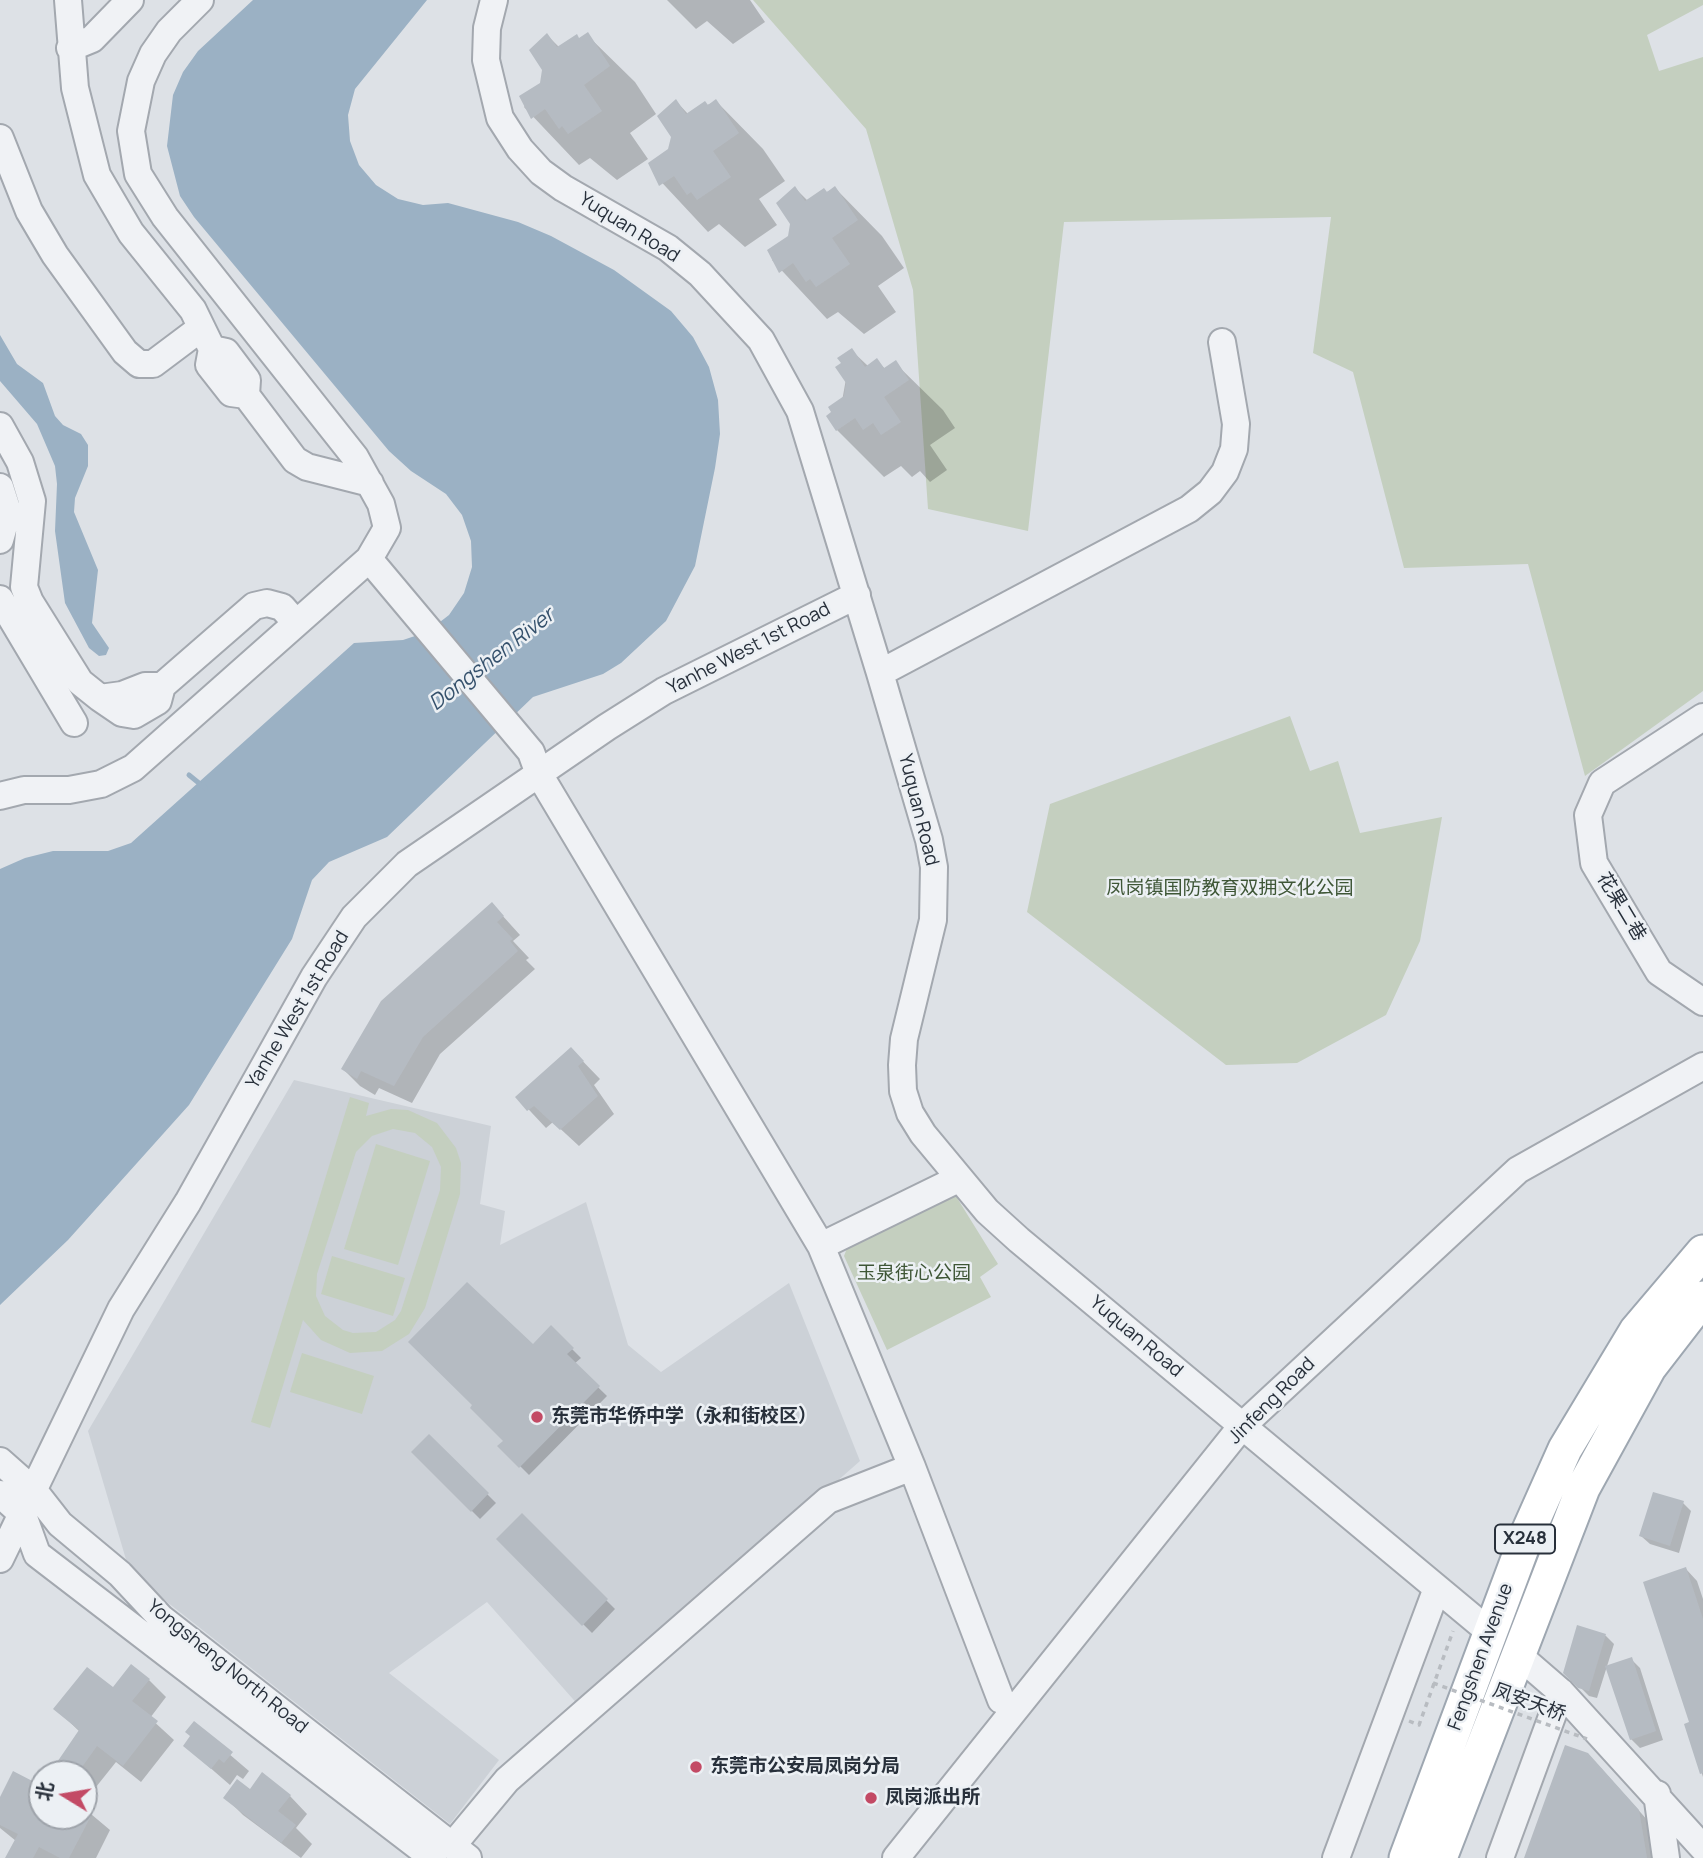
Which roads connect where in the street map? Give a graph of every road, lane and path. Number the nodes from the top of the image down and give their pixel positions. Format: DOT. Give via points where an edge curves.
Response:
graph roads {
  1 [pos="68,0"];
  2 [pos="130,0"];
  3 [pos="200,0"];
  4 [pos="494,0"];
  5 [pos="71,48"];
  6 [pos="0,138"];
  7 [pos="206,338"];
  8 [pos="1222,342"];
  9 [pos="0,426"];
  10 [pos="370,483"];
  11 [pos="0,486"];
  12 [pos="0,540"];
  13 [pos="369,559"];
  14 [pos="12,570"];
  15 [pos="857,595"];
  16 [pos="0,599"];
  17 [pos="296,623"];
  18 [pos="880,673"];
  19 [pos="1703,717"];
  20 [pos="75,723"];
  21 [pos="539,774"];
  22 [pos="0,796"];
  23 [pos="1703,1002"];
  24 [pos="1703,1066"];
  25 [pos="958,1179"];
  26 [pos="821,1246"];
  27 [pos="1703,1252"];
  28 [pos="1703,1298"];
  29 [pos="1242,1426"];
  30 [pos="0,1461"];
  31 [pos="912,1467"];
  32 [pos="0,1494"];
  33 [pos="29,1504"];
  34 [pos="0,1559"];
  35 [pos="1437,1588"];
  36 [pos="1491,1633"];
  37 [pos="1448,1642"];
  38 [pos="1517,1654"];
  39 [pos="1433,1684"];
  40 [pos="1561,1692"];
  41 [pos="1001,1700"];
  42 [pos="1523,1708"];
  43 [pos="1530,1713"];
  44 [pos="1521,1715"];
  45 [pos="1527,1723"];
  46 [pos="1419,1725"];
  47 [pos="1587,1739"];
  48 [pos="1657,1794"];
  49 [pos="1703,1848"];
  50 [pos="451,1854"];
  51 [pos="896,1858"];
  52 [pos="1336,1858"];
  53 [pos="1406,1858"];
  54 [pos="1440,1858"];
  55 [pos="1500,1858"];
  56 [pos="1666,1858"];
  1 -- 5 [label="street"];
  2 -- 5 [label="street" via="92,39"];
  3 -- 10 [label="street" via="169,31 141,80 131,131 138,174 165,217 355,457"];
  4 -- 15 [label="street, Yuquan Road" via="486,60 500,118 541,172 668,248 734,308 761,340 800,411"];
  5 -- 7 [label="street" via="75,88 97,175 114,209 193,310"];
  6 -- 7 [label="street" via="29,211 125,352 139,364 153,364"];
  7 -- 10 [label="street" via="226,352 247,380 246,395 295,460"];
  8 -- 18 [label="street" via="1236,424 1234,449 1210,492 1189,509"];
  9 -- 14 [label="street" via="20,462 32,501"];
  10 -- 13 [label="street" via="382,504 387,528"];
  11 -- 12 [label="street" via="8,512"];
  13 -- 17 [label="street"];
  13 -- 21 [label="street" via="531,752"];
  14 -- 17 [label="street" via="80,682 100,698 145,686 162,687 254,606 282,607"];
  15 -- 18 [label="street, Yuquan Road"];
  15 -- 21 [label="street, Yanhe West 1st Road" via="664,691"];
  16 -- 20 [label="street"];
  17 -- 22 [label="street" via="133,768 101,784"];
  18 -- 25 [label="street, Yuquan Road" via="929,840 936,892 904,1039 903,1091 923,1134"];
  19 -- 23 [label="street, 花果二巷" via="1602,783 1588,815 1594,863 1659,972"];
  21 -- 26 [label="street"];
  21 -- 33 [label="street, Yanhe West 1st Road" via="407,864 354,917 314,977 188,1202 121,1309"];
  24 -- 29 [label="street, Jinfeng Road" via="1518,1170"];
  25 -- 26 [label="street"];
  25 -- 29 [label="street, Yuquan Road" via="1019,1240"];
  26 -- 31 [label="street"];
  27 -- 36 [label="main road, Fengshen Avenue / X248" via="1636,1331 1575,1429 1536,1511"];
  28 -- 38 [label="main road, Fengshen Avenue / X248" via="1649,1368 1598,1457 1564,1529"];
  29 -- 35 [label="street, Yuquan Road"];
  29 -- 51 [label="street, Jinfeng Road"];
  30 -- 33 [label="street, Yongsheng North Road"];
  31 -- 41 [label="street"];
  31 -- 50 [label="street" via="828,1500 507,1780"];
  32 -- 33 [label="street, Yongsheng North Road"];
  33 -- 34 [label="street, Yanhe West 1st Road"];
  33 -- 50 [label="street, Yongsheng North Road" via="60,1524 120,1574 161,1618"];
  33 -- 50 [label="street, Yongsheng North Road" via="37,1554"];
  35 -- 36 [label="street, Yuquan Road"];
  35 -- 52 [label="street"];
  36 -- 53 [label="main road, Fengshen Avenue / X248"];
  37 -- 39 [label="path"];
  38 -- 40 [label="street"];
  38 -- 54 [label="main road, Fengshen Avenue / X248"];
  39 -- 44 [label="path, 凤安天桥, bridge"];
  39 -- 46 [label="path"];
  40 -- 48 [label="street"];
  40 -- 55 [label="street"];
  42 -- 44 [label="path"];
  43 -- 45 [label="path"];
  44 -- 47 [label="path, 凤安天桥, bridge"];
  48 -- 49 [label="street"];
  48 -- 56 [label="street"];
}
